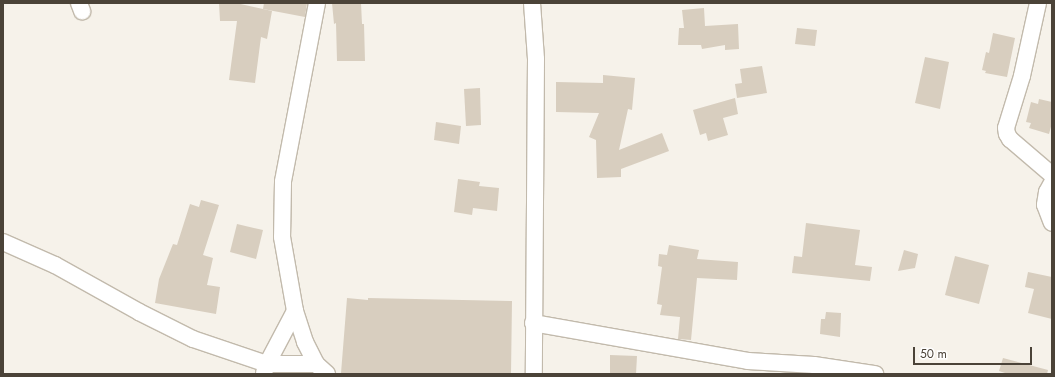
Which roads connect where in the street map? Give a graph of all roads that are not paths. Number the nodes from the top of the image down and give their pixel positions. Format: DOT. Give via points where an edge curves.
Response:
graph roads {
  1 [pos="317,3"];
  2 [pos="532,3"];
  3 [pos="1038,3"];
  4 [pos="1052,175"];
  5 [pos="1052,183"];
  6 [pos="1052,223"];
  7 [pos="3,242"];
  8 [pos="295,311"];
  9 [pos="533,323"];
  10 [pos="265,369"];
  11 [pos="321,369"];
  12 [pos="534,374"];
  13 [pos="875,374"];
  1 -- 8 [label="street" via="284,182 282,237"];
  2 -- 9 [label="street" via="536,83"];
  3 -- 4 [label="street" via="1006,134"];
  5 -- 6 [label="street" via="1047,192 1045,205"];
  7 -- 10 [label="street" via="55,265 193,339"];
  8 -- 10 [label="street"];
  8 -- 11 [label="street" via="305,342"];
  9 -- 12 [label="street"];
  9 -- 13 [label="street" via="748,361 814,365"];
  10 -- 11 [label="street"];
}
